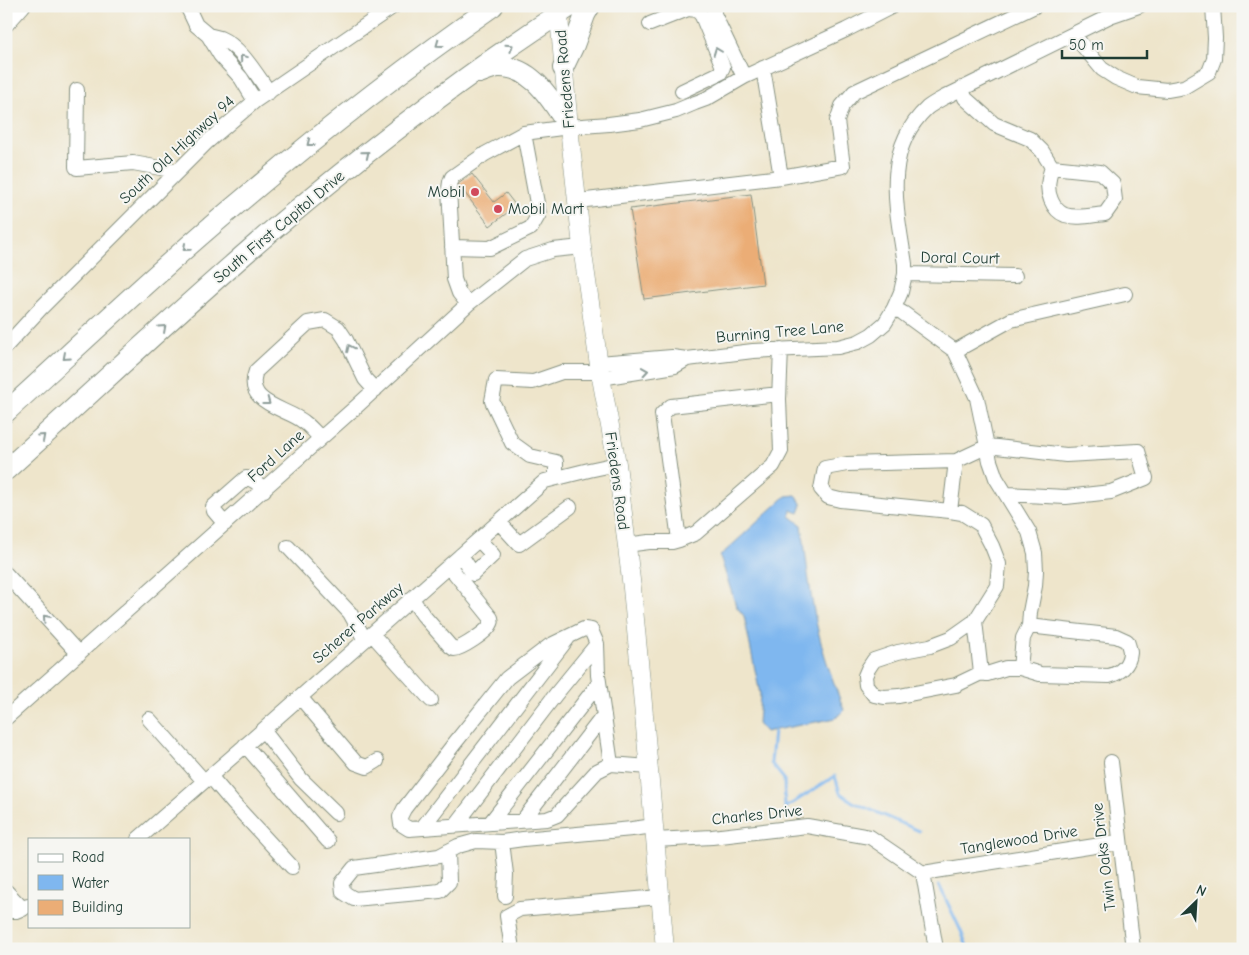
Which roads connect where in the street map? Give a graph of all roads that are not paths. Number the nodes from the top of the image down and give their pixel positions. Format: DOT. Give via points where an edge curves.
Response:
graph roads {
  1 [pos="22,6"];
  2 [pos="187,6"];
  3 [pos="394,6"];
  4 [pos="477,6"];
  5 [pos="493,6"];
  6 [pos="590,6"];
  7 [pos="714,6"];
  8 [pos="893,6"];
  9 [pos="1036,6"];
  10 [pos="1140,6"];
  11 [pos="1213,6"];
  12 [pos="563,9"];
  13 [pos="650,24"];
  14 [pos="6,25"];
  15 [pos="461,29"];
  16 [pos="1073,34"];
  17 [pos="208,35"];
  18 [pos="564,68"];
  19 [pos="763,68"];
  20 [pos="470,76"];
  21 [pos="744,77"];
  22 [pos="962,88"];
  23 [pos="77,90"];
  24 [pos="269,92"];
  25 [pos="682,92"];
  26 [pos="255,102"];
  27 [pos="569,126"];
  28 [pos="524,133"];
  29 [pos="1052,167"];
  30 [pos="177,171"];
  31 [pos="781,177"];
  32 [pos="578,201"];
  33 [pos="452,247"];
  34 [pos="582,247"];
  35 [pos="905,274"];
  36 [pos="1015,276"];
  37 [pos="1125,294"];
  38 [pos="468,304"];
  39 [pos="894,308"];
  40 [pos="6,346"];
  41 [pos="781,349"];
  42 [pos="955,351"];
  43 [pos="600,371"];
  44 [pos="375,390"];
  45 [pos="779,394"];
  46 [pos="6,412"];
  47 [pos="321,438"];
  48 [pos="988,446"];
  49 [pos="956,461"];
  50 [pos="617,464"];
  51 [pos="6,470"];
  52 [pos="556,478"];
  53 [pos="264,490"];
  54 [pos="1007,494"];
  55 [pos="570,507"];
  56 [pos="950,511"];
  57 [pos="499,522"];
  58 [pos="225,524"];
  59 [pos="478,540"];
  60 [pos="680,540"];
  61 [pos="626,545"];
  62 [pos="288,547"];
  63 [pos="460,556"];
  64 [pos="449,566"];
  65 [pos="6,574"];
  66 [pos="412,599"];
  67 [pos="975,621"];
  68 [pos="1029,626"];
  69 [pos="570,636"];
  70 [pos="369,637"];
  71 [pos="597,644"];
  72 [pos="79,654"];
  73 [pos="1020,668"];
  74 [pos="981,673"];
  75 [pos="599,682"];
  76 [pos="300,697"];
  77 [pos="431,700"];
  78 [pos="604,715"];
  79 [pos="6,718"];
  80 [pos="148,719"];
  81 [pos="263,730"];
  82 [pos="245,745"];
  83 [pos="377,761"];
  84 [pos="1111,762"];
  85 [pos="611,764"];
  86 [pos="649,767"];
  87 [pos="207,778"];
  88 [pos="336,813"];
  89 [pos="523,820"];
  90 [pos="490,823"];
  91 [pos="455,826"];
  92 [pos="422,828"];
  93 [pos="155,832"];
  94 [pos="654,833"];
  95 [pos="140,838"];
  96 [pos="328,841"];
  97 [pos="502,842"];
  98 [pos="1120,842"];
  99 [pos="448,852"];
  100 [pos="292,867"];
  101 [pos="923,873"];
  102 [pos="6,891"];
  103 [pos="505,896"];
  104 [pos="660,898"];
  105 [pos="26,907"];
  106 [pos="6,911"];
  107 [pos="512,949"];
  108 [pos="665,949"];
  109 [pos="936,949"];
  110 [pos="1133,949"];
  1 -- 14 [label="street"];
  2 -- 17 [label="street" via="196,25"];
  3 -- 24 [label="street, South Old Highway 94"];
  4 -- 15 [label="highway"];
  5 -- 15 [label="highway"];
  6 -- 18 [label="highway"];
  7 -- 21 [label="street" via="714,14"];
  8 -- 19 [label="street"];
  9 -- 31 [label="street" via="854,92 842,106 837,121 843,166"];
  10 -- 16 [label="street, Burning Tree Lane"];
  11 -- 16 [label="street" via="1214,59 1209,72 1184,86 1167,90 1137,86 1102,70"];
  12 -- 18 [label="main road, Friedens Road"];
  20 -- 12 [label="highway, South First Capitol Drive, one-way"];
  25 -- 13 [label="street, one-way" via="720,73 723,67 702,16 697,10 688,9"];
  15 -- 46 [label="highway, one-way" via="246,196"];
  16 -- 22 [label="street, Burning Tree Lane"];
  24 -- 17 [label="street, one-way" via="238,51 220,38"];
  17 -- 26 [label="street"];
  18 -- 27 [label="main road, Friedens Road"];
  19 -- 21 [label="street"];
  19 -- 31 [label="street"];
  20 -- 27 [label="highway" via="496,67 518,70 546,93"];
  51 -- 20 [label="highway, South First Capitol Drive, one-way" via="274,229 385,139"];
  21 -- 27 [label="street" via="706,99 676,111 640,120"];
  22 -- 29 [label="street" via="965,98 994,124 1030,139"];
  22 -- 35 [label="street, Burning Tree Lane" via="928,108 907,133 901,150 895,174 895,196"];
  23 -- 30 [label="street" via="77,168 133,162"];
  24 -- 26 [label="street, South Old Highway 94"];
  26 -- 30 [label="street, South Old Highway 94"];
  27 -- 28 [label="street"];
  27 -- 32 [label="main road, Friedens Road"];
  28 -- 33 [label="street" via="452,177 449,190"];
  28 -- 33 [label="street" via="539,214 531,228 490,248"];
  29 -- 29 [label="street" via="1100,172 1113,184 1115,200 1105,214 1066,216 1057,210 1049,195 1048,180"];
  30 -- 40 [label="street, South Old Highway 94"];
  31 -- 32 [label="street"];
  32 -- 34 [label="main road, Friedens Road"];
  33 -- 38 [label="street" via="454,279"];
  34 -- 38 [label="street, Ford Lane" via="553,250 525,259"];
  34 -- 43 [label="main road, Friedens Road"];
  35 -- 36 [label="street, Doral Court"];
  35 -- 39 [label="street, Burning Tree Lane"];
  37 -- 42 [label="street" via="1011,320"];
  38 -- 44 [label="street, Ford Lane"];
  39 -- 41 [label="street, Burning Tree Lane" via="885,323 858,342"];
  39 -- 42 [label="street"];
  41 -- 43 [label="street, Burning Tree Lane" via="687,359 674,366"];
  41 -- 45 [label="street"];
  42 -- 48 [label="street" via="977,398"];
  43 -- 50 [label="main road, Friedens Road"];
  43 -- 52 [label="street, Burning Tree Lane" via="562,372 533,382 496,380 492,401 512,443 530,456 556,462"];
  44 -- 47 [label="street, Ford Lane"];
  44 -- 47 [label="street, one-way" via="365,379 338,328 324,320 308,323 256,371 254,386 269,405 303,421"];
  45 -- 60 [label="street" via="781,451 773,466 696,533"];
  45 -- 60 [label="street" via="671,406 662,414"];
  47 -- 53 [label="street, Ford Lane"];
  48 -- 49 [label="street"];
  48 -- 54 [label="street" via="996,478"];
  48 -- 54 [label="street" via="1066,455 1138,451 1146,478 1111,492 1066,497"];
  49 -- 56 [label="street"];
  49 -- 56 [label="street" via="847,464 825,468 821,489 828,497 840,500"];
  50 -- 52 [label="street, Scherer Parkway"];
  50 -- 61 [label="main road, Friedens Road"];
  52 -- 57 [label="street, Scherer Parkway" via="545,481"];
  53 -- 58 [label="street, Ford Lane"];
  53 -- 58 [label="street" via="257,482 246,478 213,507"];
  54 -- 68 [label="street" via="1029,532 1035,553 1035,586"];
  55 -- 57 [label="street" via="519,544"];
  56 -- 67 [label="street" via="962,513 981,525 999,564 997,586"];
  57 -- 59 [label="street, Scherer Parkway"];
  58 -- 72 [label="street, Ford Lane"];
  59 -- 63 [label="street, Scherer Parkway"];
  59 -- 63 [label="street" via="493,555 473,574"];
  60 -- 61 [label="street"];
  61 -- 86 [label="main road, Friedens Road"];
  62 -- 70 [label="street"];
  63 -- 64 [label="street, Scherer Parkway"];
  64 -- 66 [label="street, Scherer Parkway"];
  64 -- 66 [label="street" via="491,618 489,627 465,646 454,649"];
  72 -- 65 [label="street, one-way"];
  66 -- 70 [label="street, Scherer Parkway"];
  67 -- 74 [label="street"];
  67 -- 74 [label="street" via="951,638 874,660 865,676 866,685 874,695 884,698 956,685"];
  68 -- 73 [label="street" via="1023,638"];
  68 -- 73 [label="street" via="1116,636 1127,641 1130,652 1126,665 1119,673 1109,676 1040,674"];
  69 -- 71 [label="street" via="584,628 591,630"];
  69 -- 92 [label="street"];
  69 -- 92 [label="street" via="549,646 507,678 454,744 400,817 401,824 410,829"];
  70 -- 76 [label="street, Scherer Parkway"];
  70 -- 77 [label="street"];
  71 -- 75 [label="street"];
  71 -- 91 [label="street"];
  72 -- 79 [label="street, Ford Lane"];
  73 -- 74 [label="street"];
  75 -- 78 [label="street"];
  75 -- 90 [label="street"];
  76 -- 81 [label="street, Scherer Parkway"];
  76 -- 83 [label="street" via="356,763 367,767"];
  78 -- 85 [label="street"];
  78 -- 89 [label="street"];
  80 -- 87 [label="street"];
  81 -- 82 [label="street, Scherer Parkway"];
  81 -- 88 [label="street" via="301,779"];
  82 -- 87 [label="street, Scherer Parkway"];
  82 -- 96 [label="street"];
  84 -- 98 [label="street, Twin Oaks Drive"];
  85 -- 86 [label="street"];
  85 -- 89 [label="street" via="597,771 558,815"];
  86 -- 94 [label="main road, Friedens Road"];
  87 -- 93 [label="street, Scherer Parkway"];
  87 -- 100 [label="street"];
  89 -- 90 [label="street"];
  90 -- 91 [label="street"];
  91 -- 92 [label="street"];
  93 -- 95 [label="street, Scherer Parkway"];
  94 -- 97 [label="street, Charles Drive" via="632,830"];
  94 -- 101 [label="street, Charles Drive" via="712,837 807,826 870,837"];
  94 -- 104 [label="main road, Friedens Road"];
  97 -- 99 [label="street, Charles Drive" via="476,841"];
  97 -- 103 [label="street"];
  98 -- 101 [label="street, Tanglewood Drive"];
  98 -- 110 [label="street, Twin Oaks Drive"];
  99 -- 99 [label="street, Charles Drive" via="354,868 342,883 343,892 354,899 440,891 449,882"];
  101 -- 109 [label="street"];
  102 -- 105 [label="street"];
  104 -- 107 [label="street" via="520,909 507,916"];
  104 -- 108 [label="main road, Friedens Road"];
  105 -- 106 [label="street"];
}
